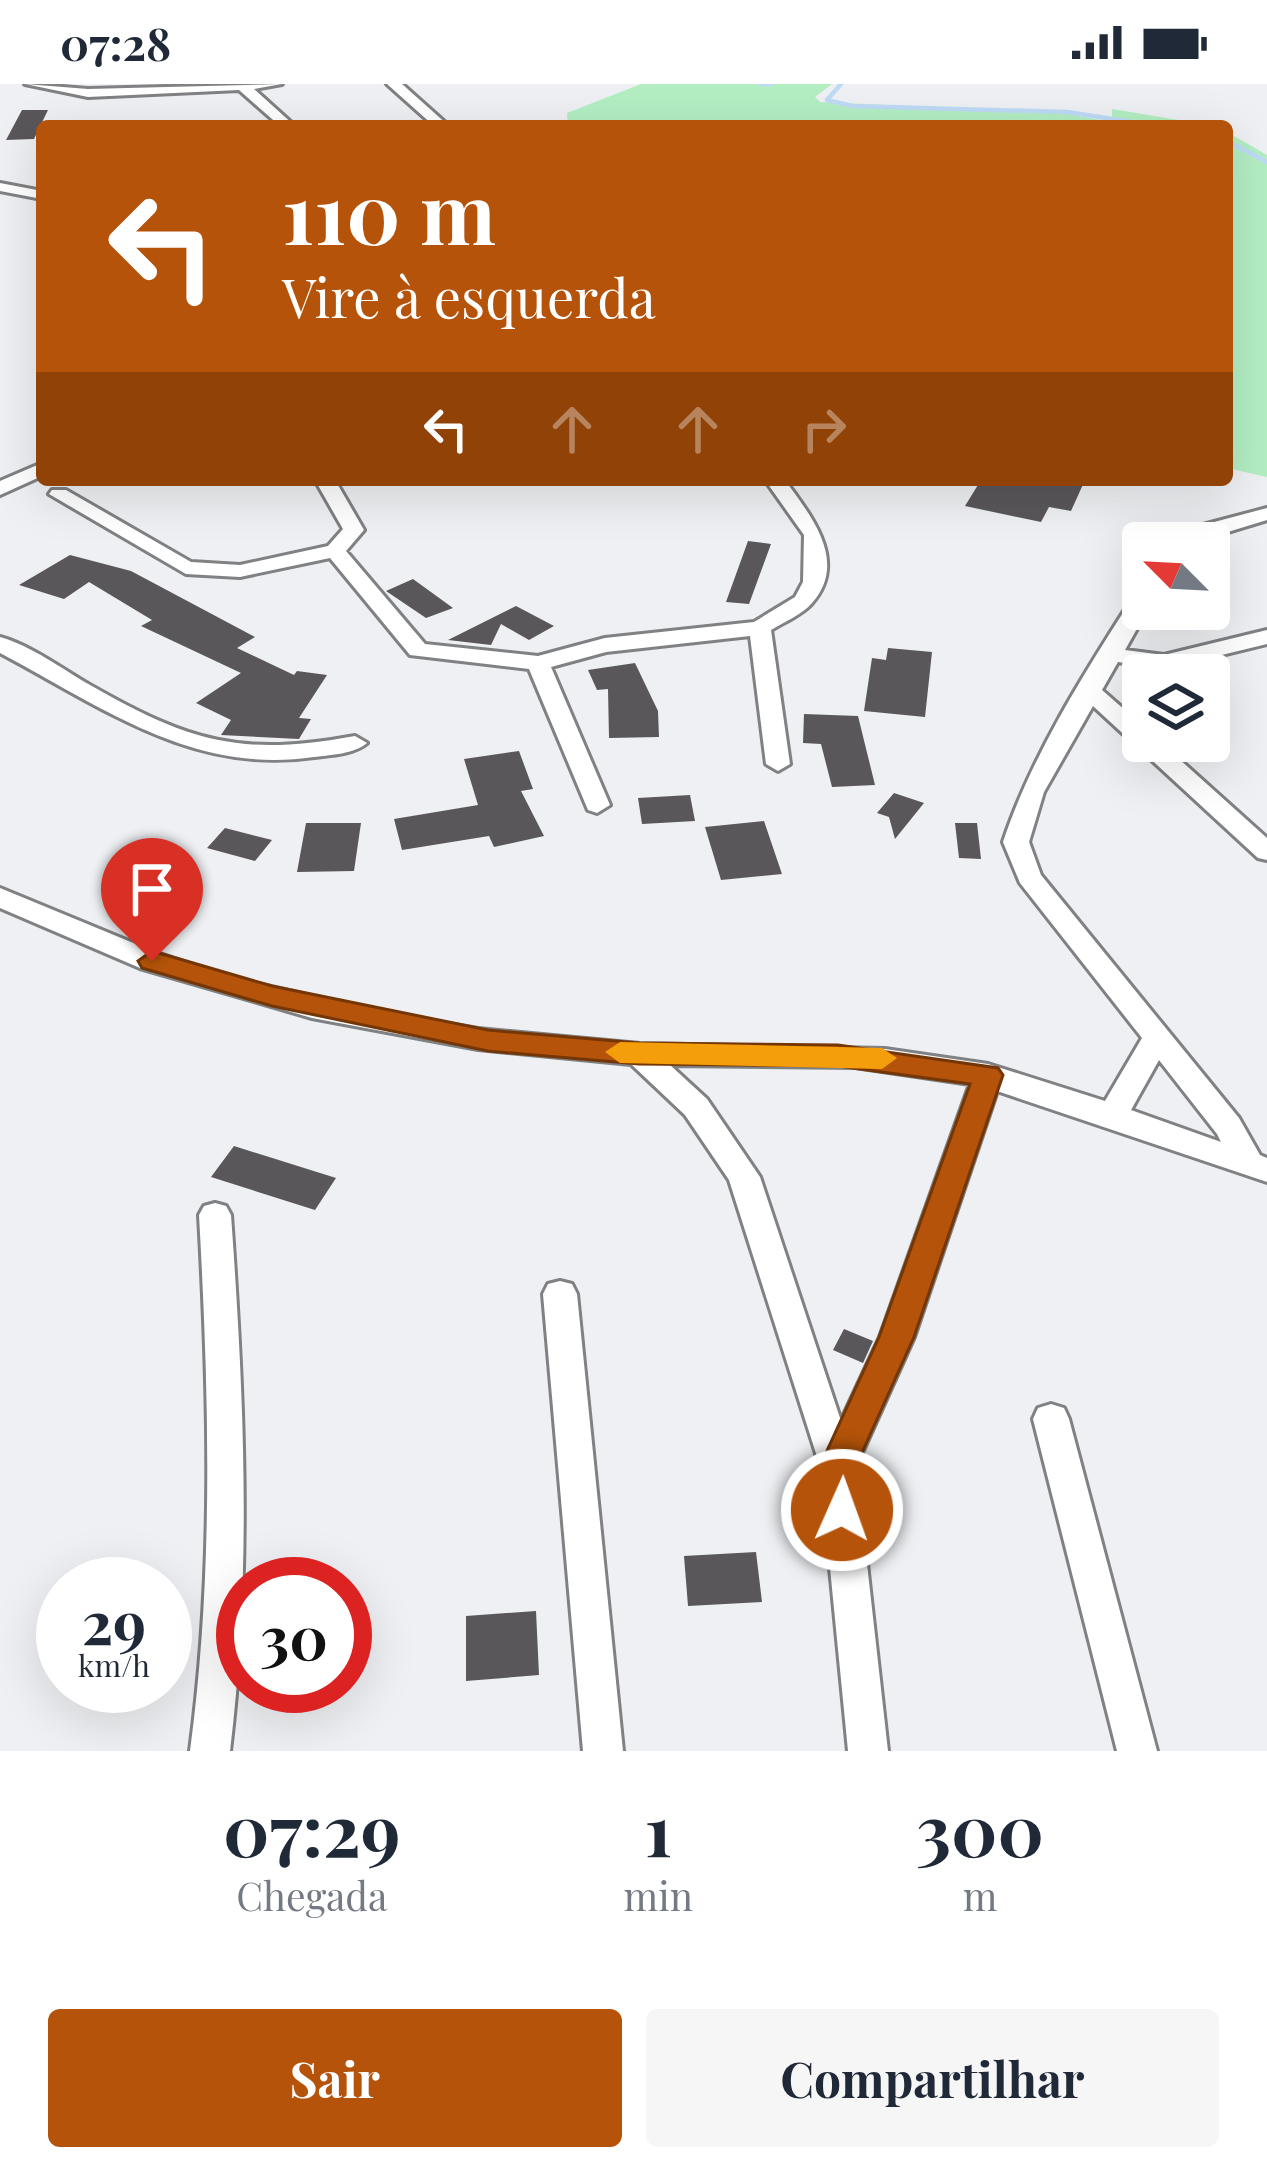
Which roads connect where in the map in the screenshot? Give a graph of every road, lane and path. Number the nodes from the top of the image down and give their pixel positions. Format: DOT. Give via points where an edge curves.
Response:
graph roads {
  1 [pos="32,84"];
  2 [pos="274,84"];
  3 [pos="394,84"];
  4 [pos="243,86"];
  5 [pos="139,88"];
  6 [pos="281,120"];
  7 [pos="435,120"];
  8 [pos="0,187"];
  9 [pos="36,194"];
  10 [pos="36,472"];
  11 [pos="328,486"];
  12 [pos="779,486"];
  13 [pos="0,489"];
  14 [pos="59,494"];
  15 [pos="1267,514"];
  16 [pos="1230,524"];
  17 [pos="334,550"];
  18 [pos="760,628"];
  19 [pos="1123,630"];
  20 [pos="1267,638"];
  21 [pos="0,644"];
  22 [pos="1108,654"];
  23 [pos="538,663"];
  24 [pos="1089,690"];
  25 [pos="1122,720"];
  26 [pos="355,743"];
  27 [pos="1168,762"];
  28 [pos="778,764"];
  29 [pos="597,805"];
  30 [pos="1267,852"];
  31 [pos="0,897"];
  32 [pos="1155,1040"];
  33 [pos="639,1054"];
  34 [pos="988,1075"];
  35 [pos="1112,1117"];
  36 [pos="1258,1167"];
  37 [pos="215,1215"];
  38 [pos="560,1294"];
  39 [pos="1051,1419"];
  40 [pos="838,1466"];
  41 [pos="210,1751"];
  42 [pos="603,1751"];
  43 [pos="868,1751"];
  44 [pos="1137,1751"];
  1 -- 5 [label="street" via="88,93"];
  2 -- 4 [label="street"];
  3 -- 7 [label="street"];
  4 -- 5 [label="street"];
  4 -- 6 [label="street"];
  8 -- 9 [label="street"];
  10 -- 13 [label="street"];
  11 -- 17 [label="street" via="354,530"];
  12 -- 18 [label="street" via="814,535 814,582 802,601"];
  14 -- 17 [label="street" via="187,568 240,571"];
  15 -- 16 [label="street"];
  17 -- 23 [label="street" via="418,650"];
  18 -- 23 [label="street" via="605,645"];
  18 -- 28 [label="street"];
  19 -- 22 [label="street"];
  20 -- 22 [label="street" via="1163,662"];
  21 -- 26 [label="street" via="200,745 280,754"];
  22 -- 24 [label="street"];
  23 -- 29 [label="street"];
  24 -- 25 [label="street"];
  24 -- 32 [label="street" via="1031,792 1016,842 1029,877"];
  27 -- 30 [label="street"];
  31 -- 33 [label="street" via="152,961 272,996 488,1040"];
  32 -- 35 [label="street"];
  32 -- 36 [label="street"];
  33 -- 34 [label="street" via="838,1055"];
  33 -- 40 [label="street" via="696,1107 744,1177"];
  34 -- 35 [label="street"];
  34 -- 40 [label="street" via="897,1337"];
  35 -- 36 [label="street"];
  37 -- 41 [label="street" via="230,1497"];
  38 -- 42 [label="street"];
  39 -- 44 [label="street"];
  40 -- 43 [label="street"];
}
